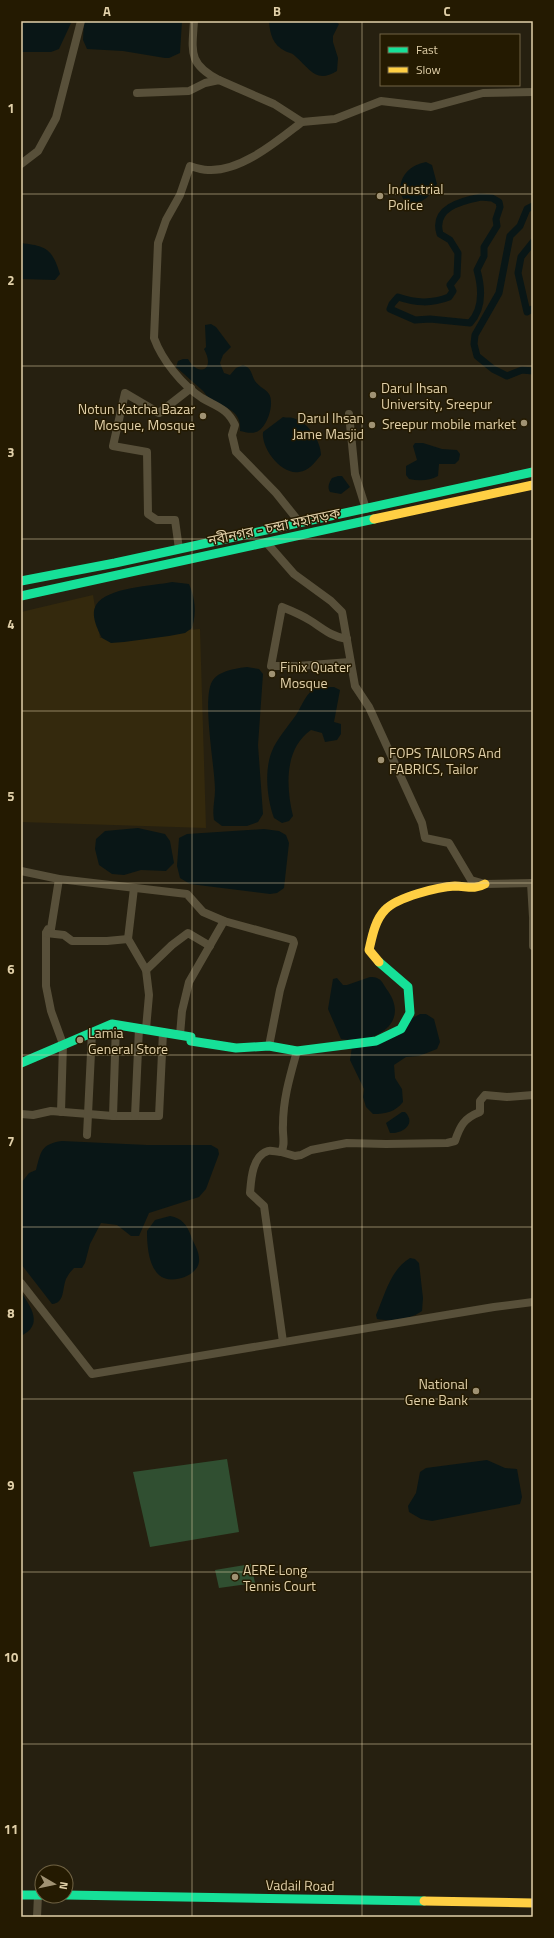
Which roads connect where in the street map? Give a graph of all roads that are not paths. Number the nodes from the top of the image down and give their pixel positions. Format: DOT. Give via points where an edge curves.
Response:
graph roads {
  1 [pos="81,21"];
  2 [pos="194,21"];
  3 [pos="219,80"];
  4 [pos="533,92"];
  5 [pos="137,93"];
  6 [pos="302,122"];
  7 [pos="21,164"];
  8 [pos="191,388"];
  9 [pos="349,414"];
  10 [pos="533,472"];
  11 [pos="533,485"];
  12 [pos="366,509"];
  13 [pos="300,523"];
  14 [pos="266,542"];
  15 [pos="179,549"];
  16 [pos="21,581"];
  17 [pos="21,596"];
  18 [pos="347,639"];
  19 [pos="350,662"];
  20 [pos="21,871"];
  21 [pos="59,879"];
  22 [pos="532,883"];
  23 [pos="485,884"];
  24 [pos="134,888"];
  25 [pos="533,917"];
  26 [pos="533,920"];
  27 [pos="224,921"];
  28 [pos="46,933"];
  29 [pos="128,939"];
  30 [pos="210,946"];
  31 [pos="533,946"];
  32 [pos="146,970"];
  33 [pos="116,1025"];
  34 [pos="142,1028"];
  35 [pos="92,1032"];
  36 [pos="163,1032"];
  37 [pos="180,1035"];
  38 [pos="63,1044"];
  39 [pos="269,1046"];
  40 [pos="297,1051"];
  41 [pos="21,1063"];
  42 [pos="533,1095"];
  43 [pos="60,1112"];
  44 [pos="21,1114"];
  45 [pos="88,1115"];
  46 [pos="113,1116"];
  47 [pos="135,1116"];
  48 [pos="87,1135"];
  49 [pos="281,1152"];
  50 [pos="21,1283"];
  51 [pos="533,1302"];
  52 [pos="283,1342"];
  53 [pos="21,1894"];
  54 [pos="34,1895"];
  55 [pos="74,1896"];
  56 [pos="533,1903"];
  57 [pos="39,1904"];
  58 [pos="37,1917"];
  1 -- 7 [label="street" via="56,118 38,151"];
  2 -- 3 [label="street" via="192,50 198,65"];
  3 -- 5 [label="street" via="205,83 189,92"];
  3 -- 6 [label="street" via="274,104"];
  4 -- 6 [label="street" via="482,93 431,107 381,101 335,119"];
  6 -- 8 [label="street" via="260,153 227,168 208,170 190,166 180,195 166,220 158,243 154,338 159,351"];
  8 -- 13 [label="street" via="230,414 235,425 232,435 236,452 276,493"];
  8 -- 15 [label="street" via="159,413 126,393 113,446 147,452 148,514 157,520 175,520"];
  9 -- 12 [label="street" via="355,474"];
  10 -- 12 [label="main road, নবীনগর - চন্দ্রা মহাসড়ক"];
  11 -- 14 [label="main road, নবীনগর - চন্দ্রা মহাসড়ক"];
  12 -- 13 [label="main road, নবীনগর - চন্দ্রা মহাসড়ক"];
  13 -- 15 [label="main road, নবীনগর - চন্দ্রা মহাসড়ক"];
  14 -- 17 [label="main road, নবীনগর - চন্দ্রা মহাসড়ক"];
  14 -- 18 [label="street" via="294,574 332,601 342,612"];
  15 -- 16 [label="main road, নবীনগর - চন্দ্রা মহাসড়ক"];
  18 -- 19 [label="street"];
  18 -- 19 [label="street" via="326,632 303,616 282,607 271,666"];
  19 -- 23 [label="street" via="355,686 369,707 383,737 422,823 424,838 449,843 471,880"];
  20 -- 21 [label="street"];
  21 -- 24 [label="street"];
  21 -- 28 [label="street" via="51,929"];
  22 -- 23 [label="street"];
  22 -- 25 [label="street"];
  23 -- 40 [label="main road" via="478,888 454,886 417,894 386,908 373,930 369,950 383,967 408,987 410,1013 401,1029 376,1041"];
  24 -- 27 [label="street" via="187,894 203,912"];
  24 -- 29 [label="street"];
  26 -- 31 [label="street"];
  27 -- 30 [label="street"];
  27 -- 39 [label="street" via="294,942 280,990"];
  28 -- 29 [label="street" via="64,935 72,940 107,942"];
  28 -- 38 [label="street" via="46,986 51,1011"];
  29 -- 32 [label="street"];
  30 -- 32 [label="street" via="188,933"];
  30 -- 37 [label="street" via="189,982"];
  32 -- 34 [label="street" via="149,994"];
  33 -- 34 [label="main road"];
  33 -- 35 [label="main road" via="112,1024"];
  33 -- 46 [label="street"];
  34 -- 36 [label="main road"];
  34 -- 47 [label="street"];
  35 -- 38 [label="main road"];
  35 -- 45 [label="street"];
  36 -- 37 [label="main road"];
  36 -- 47 [label="street" via="159,1116"];
  37 -- 39 [label="main road" via="208,1045 236,1048"];
  38 -- 41 [label="main road"];
  38 -- 43 [label="street"];
  39 -- 40 [label="main road"];
  40 -- 49 [label="street" via="285,1098"];
  42 -- 49 [label="street" via="485,1095 480,1101 480,1112 469,1116 461,1124 455,1141 447,1143 346,1143 322,1147 295,1156"];
  43 -- 44 [label="street"];
  43 -- 45 [label="street"];
  45 -- 46 [label="street"];
  45 -- 48 [label="street"];
  46 -- 47 [label="street"];
  49 -- 52 [label="street" via="268,1151 257,1158 250,1193 264,1206"];
  50 -- 52 [label="street" via="92,1374"];
  51 -- 52 [label="street"];
  53 -- 54 [label="main road"];
  55 -- 56 [label="main road, Vadail Road"];
  57 -- 58 [label="street"];
}
